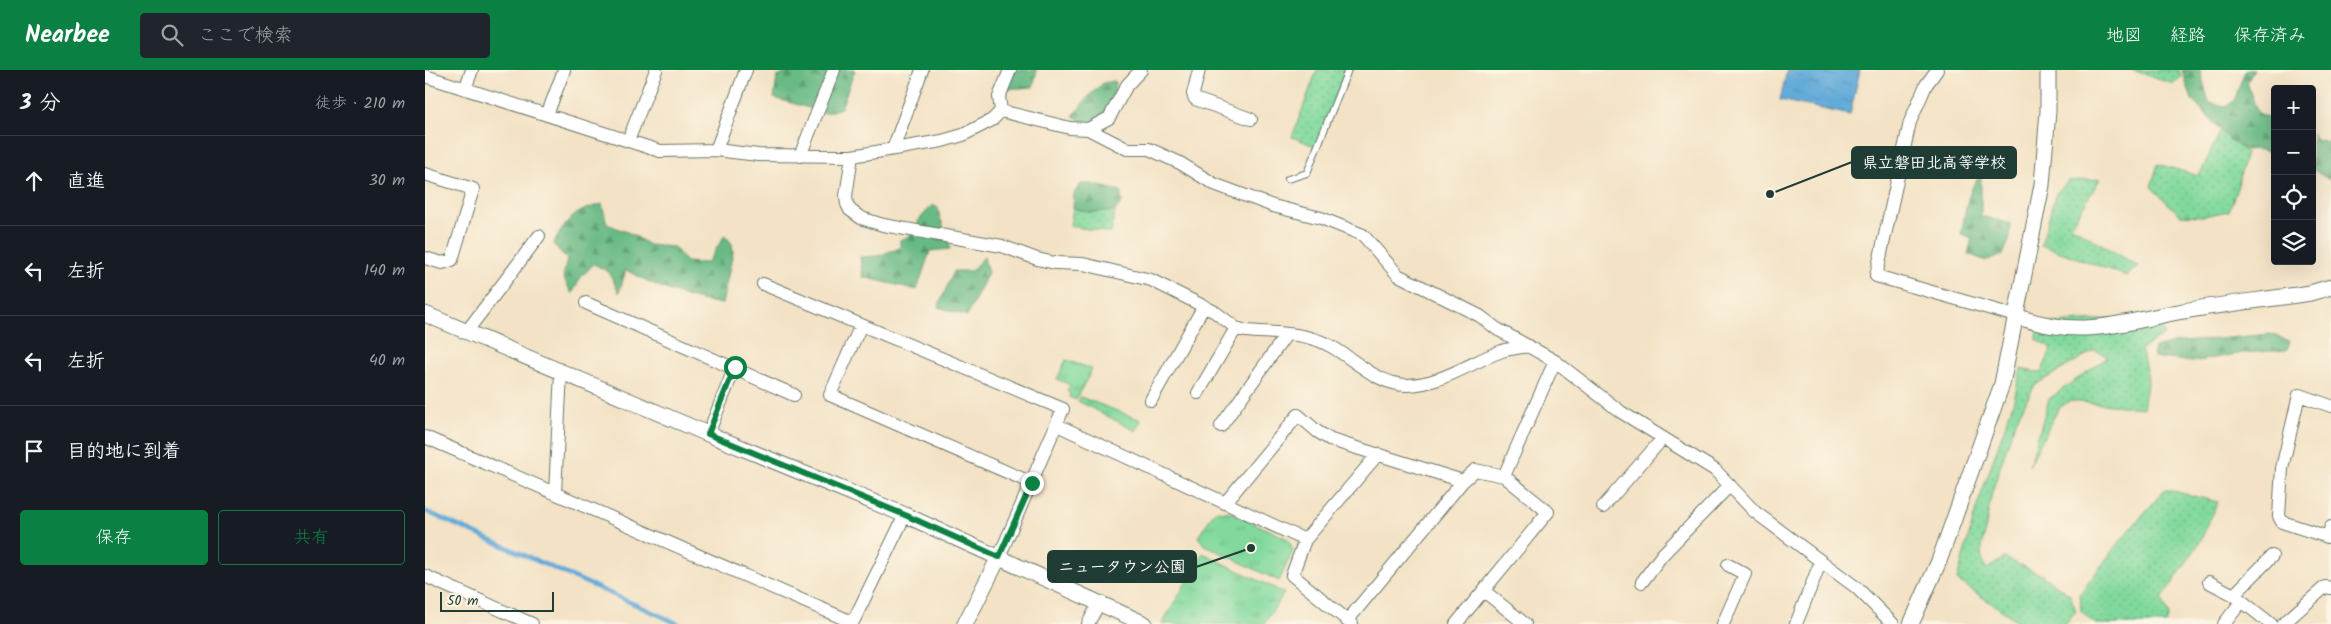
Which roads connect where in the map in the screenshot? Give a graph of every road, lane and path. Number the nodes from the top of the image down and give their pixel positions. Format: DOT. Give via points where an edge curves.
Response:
graph roads {
  1 [pos="473,70"];
  2 [pos="564,70"];
  3 [pos="656,70"];
  4 [pos="746,70"];
  5 [pos="834,70"];
  6 [pos="922,70"];
  7 [pos="1010,70"];
  8 [pos="1141,70"];
  9 [pos="1199,70"];
  10 [pos="1348,70"];
  11 [pos="1937,70"];
  12 [pos="2047,70"];
  13 [pos="425,76"];
  14 [pos="465,88"];
  15 [pos="1001,111"];
  16 [pos="547,115"];
  17 [pos="1251,119"];
  18 [pos="1088,129"];
  19 [pos="628,141"];
  20 [pos="893,149"];
  21 [pos="716,150"];
  22 [pos="800,156"];
  23 [pos="852,156"];
  24 [pos="425,174"];
  25 [pos="1288,179"];
  26 [pos="539,236"];
  27 [pos="425,258"];
  28 [pos="763,284"];
  29 [pos="2330,290"];
  30 [pos="586,303"];
  31 [pos="1203,306"];
  32 [pos="425,314"];
  33 [pos="2016,316"];
  34 [pos="861,325"];
  35 [pos="1237,328"];
  36 [pos="467,331"];
  37 [pos="1286,335"];
  38 [pos="1529,346"];
  39 [pos="1555,361"];
  40 [pos="735,367"];
  41 [pos="561,372"];
  42 [pos="1198,393"];
  43 [pos="794,395"];
  44 [pos="1151,400"];
  45 [pos="2331,406"];
  46 [pos="1057,425"];
  47 [pos="1221,426"];
  48 [pos="708,434"];
  49 [pos="425,437"];
  50 [pos="1663,438"];
  51 [pos="1378,454"];
  52 [pos="1504,476"];
  53 [pos="1463,481"];
  54 [pos="1032,483"];
  55 [pos="1730,485"];
  56 [pos="555,494"];
  57 [pos="1225,503"];
  58 [pos="1603,507"];
  59 [pos="905,515"];
  60 [pos="2331,527"];
  61 [pos="1305,540"];
  62 [pos="2271,556"];
  63 [pos="999,557"];
  64 [pos="1821,561"];
  65 [pos="1728,565"];
  66 [pos="425,576"];
  67 [pos="1642,582"];
  68 [pos="2209,582"];
  69 [pos="2331,588"];
  70 [pos="1484,590"];
  71 [pos="2238,598"];
  72 [pos="1099,603"];
  73 [pos="1349,622"];
  74 [pos="852,623"];
  75 [pos="532,624"];
  76 [pos="965,624"];
  77 [pos="1088,624"];
  78 [pos="1145,624"];
  79 [pos="1456,624"];
  80 [pos="1525,624"];
  81 [pos="1723,624"];
  82 [pos="1795,624"];
  83 [pos="1893,624"];
  84 [pos="1911,624"];
  85 [pos="2224,624"];
  86 [pos="2271,624"];
  87 [pos="2283,624"];
  1 -- 14 [label="street"];
  2 -- 16 [label="street"];
  3 -- 19 [label="street"];
  4 -- 21 [label="street"];
  5 -- 22 [label="street"];
  6 -- 20 [label="street"];
  7 -- 15 [label="street" via="999,97"];
  8 -- 18 [label="street" via="1127,85 1109,118"];
  9 -- 17 [label="street" via="1193,94 1195,99"];
  10 -- 25 [label="lane" via="1307,173"];
  11 -- 33 [label="street" via="1925,85 1910,122 1876,276"];
  12 -- 33 [label="street" via="2048,111 2042,185"];
  13 -- 14 [label="street"];
  14 -- 16 [label="street"];
  15 -- 18 [label="street" via="1070,128"];
  15 -- 20 [label="street" via="992,120 963,135"];
  16 -- 19 [label="street"];
  18 -- 38 [label="street" via="1127,149 1149,149 1181,163 1214,184 1363,235 1398,275 1480,316"];
  19 -- 21 [label="street" via="660,151"];
  20 -- 23 [label="street"];
  21 -- 22 [label="street"];
  22 -- 23 [label="street"];
  23 -- 31 [label="street" via="845,196 850,210 861,218 883,225 993,244 1046,261 1083,264 1151,280"];
  24 -- 27 [label="street" via="473,189 452,260 442,263"];
  26 -- 36 [label="street"];
  28 -- 34 [label="street"];
  29 -- 33 [label="street" via="2085,329 2051,327"];
  30 -- 40 [label="street"];
  31 -- 35 [label="street"];
  31 -- 44 [label="street"];
  32 -- 36 [label="street"];
  33 -- 84 [label="street" via="2002,384 1990,420 1939,561"];
  34 -- 46 [label="street" via="1063,410"];
  34 -- 54 [label="street" via="830,395"];
  35 -- 37 [label="street"];
  35 -- 42 [label="street"];
  36 -- 41 [label="street"];
  37 -- 38 [label="street" via="1311,338 1336,349 1384,381 1406,385 1426,382 1503,351"];
  37 -- 47 [label="street"];
  38 -- 39 [label="street"];
  39 -- 50 [label="street" via="1621,412"];
  39 -- 52 [label="street"];
  40 -- 43 [label="street"];
  40 -- 48 [label="street"];
  41 -- 48 [label="street"];
  41 -- 56 [label="street"];
  45 -- 60 [label="street" via="2299,395 2283,468 2279,516 2282,522 2328,537"];
  46 -- 54 [label="street"];
  46 -- 57 [label="street"];
  48 -- 59 [label="street"];
  49 -- 56 [label="street"];
  50 -- 55 [label="street" via="1715,470"];
  50 -- 58 [label="street"];
  51 -- 53 [label="street"];
  51 -- 57 [label="street" via="1331,440 1298,415"];
  51 -- 61 [label="street"];
  52 -- 53 [label="street" via="1475,470"];
  52 -- 70 [label="street" via="1548,512"];
  53 -- 73 [label="street"];
  54 -- 63 [label="street"];
  55 -- 64 [label="street" via="1755,512"];
  55 -- 67 [label="street" via="1662,555"];
  56 -- 74 [label="street"];
  57 -- 61 [label="street"];
  59 -- 63 [label="street"];
  59 -- 74 [label="street"];
  61 -- 73 [label="street" via="1292,576"];
  62 -- 71 [label="street"];
  63 -- 72 [label="street"];
  63 -- 76 [label="street"];
  64 -- 82 [label="street"];
  64 -- 83 [label="street" via="1857,588"];
  65 -- 81 [label="street" via="1745,574"];
  66 -- 75 [label="street"];
  68 -- 71 [label="street"];
  69 -- 87 [label="street" via="2325,587"];
  70 -- 79 [label="street"];
  70 -- 80 [label="street"];
  71 -- 85 [label="street"];
  71 -- 86 [label="street"];
  72 -- 77 [label="street"];
  72 -- 78 [label="street"];
}
